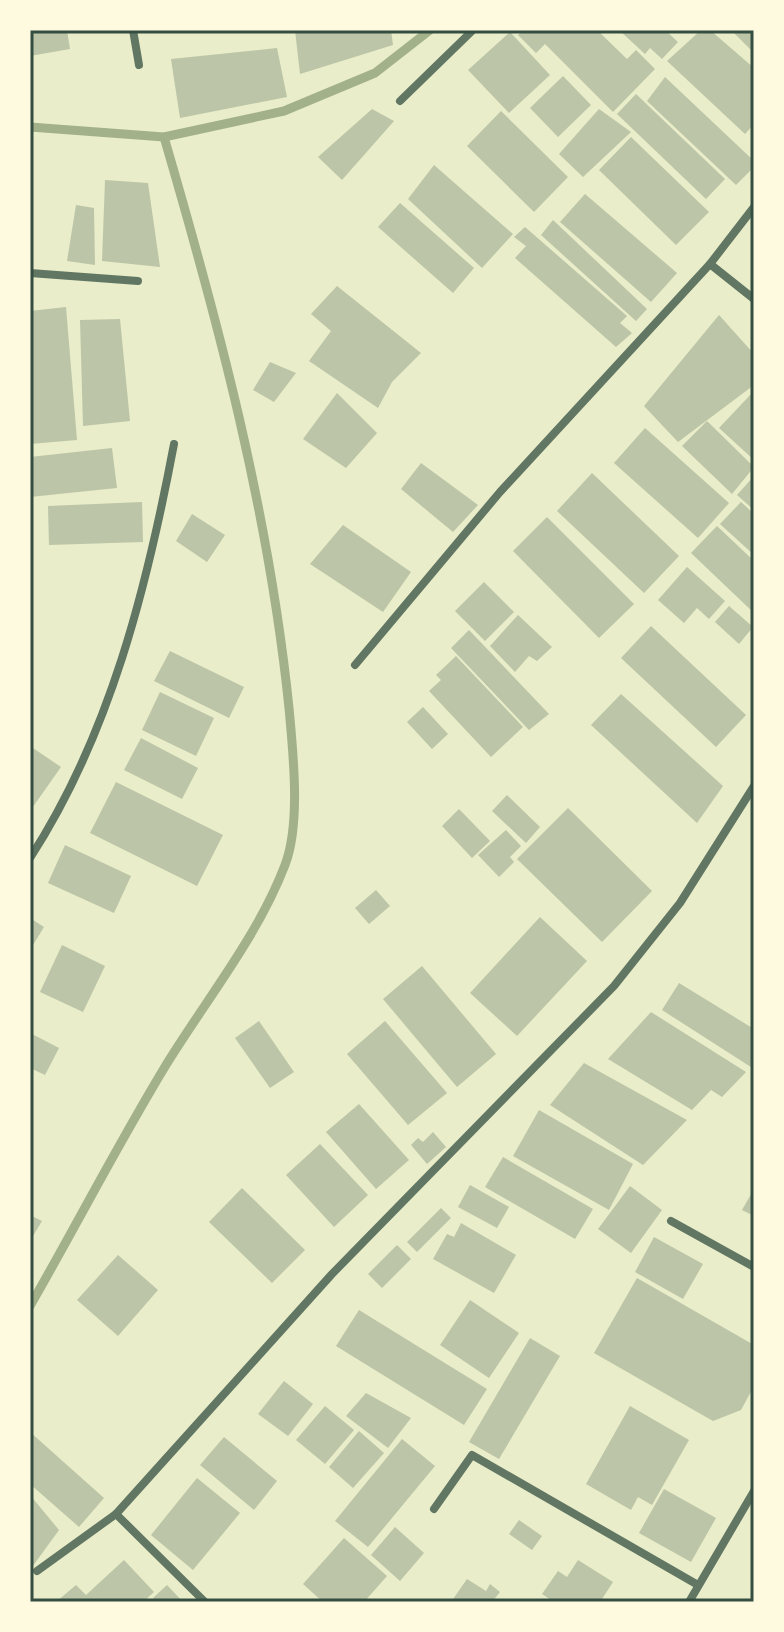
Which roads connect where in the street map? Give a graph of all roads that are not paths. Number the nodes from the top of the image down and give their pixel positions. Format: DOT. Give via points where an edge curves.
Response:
graph roads {
  1 [pos="133,30"];
  2 [pos="473,30"];
  3 [pos="139,65"];
  4 [pos="400,101"];
  5 [pos="754,207"];
  6 [pos="710,264"];
  7 [pos="30,273"];
  8 [pos="138,281"];
  9 [pos="754,299"];
  10 [pos="174,444"];
  11 [pos="355,665"];
  12 [pos="754,786"];
  13 [pos="30,858"];
  14 [pos="671,1221"];
  15 [pos="754,1267"];
  16 [pos="754,1491"];
  17 [pos="434,1509"];
  18 [pos="116,1514"];
  19 [pos="37,1571"];
  20 [pos="698,1585"];
  21 [pos="205,1602"];
  22 [pos="689,1602"];
  1 -- 3 [label="street"];
  2 -- 4 [label="street"];
  5 -- 6 [label="street"];
  6 -- 9 [label="street"];
  6 -- 11 [label="street" via="500,492"];
  7 -- 8 [label="street"];
  10 -- 13 [label="street" via="143,586 89,752"];
  12 -- 18 [label="street" via="680,903 614,986 332,1274"];
  14 -- 15 [label="street"];
  16 -- 20 [label="street"];
  17 -- 20 [label="street" via="472,1455"];
  18 -- 19 [label="street"];
  18 -- 21 [label="street"];
  20 -- 22 [label="street"];
}
